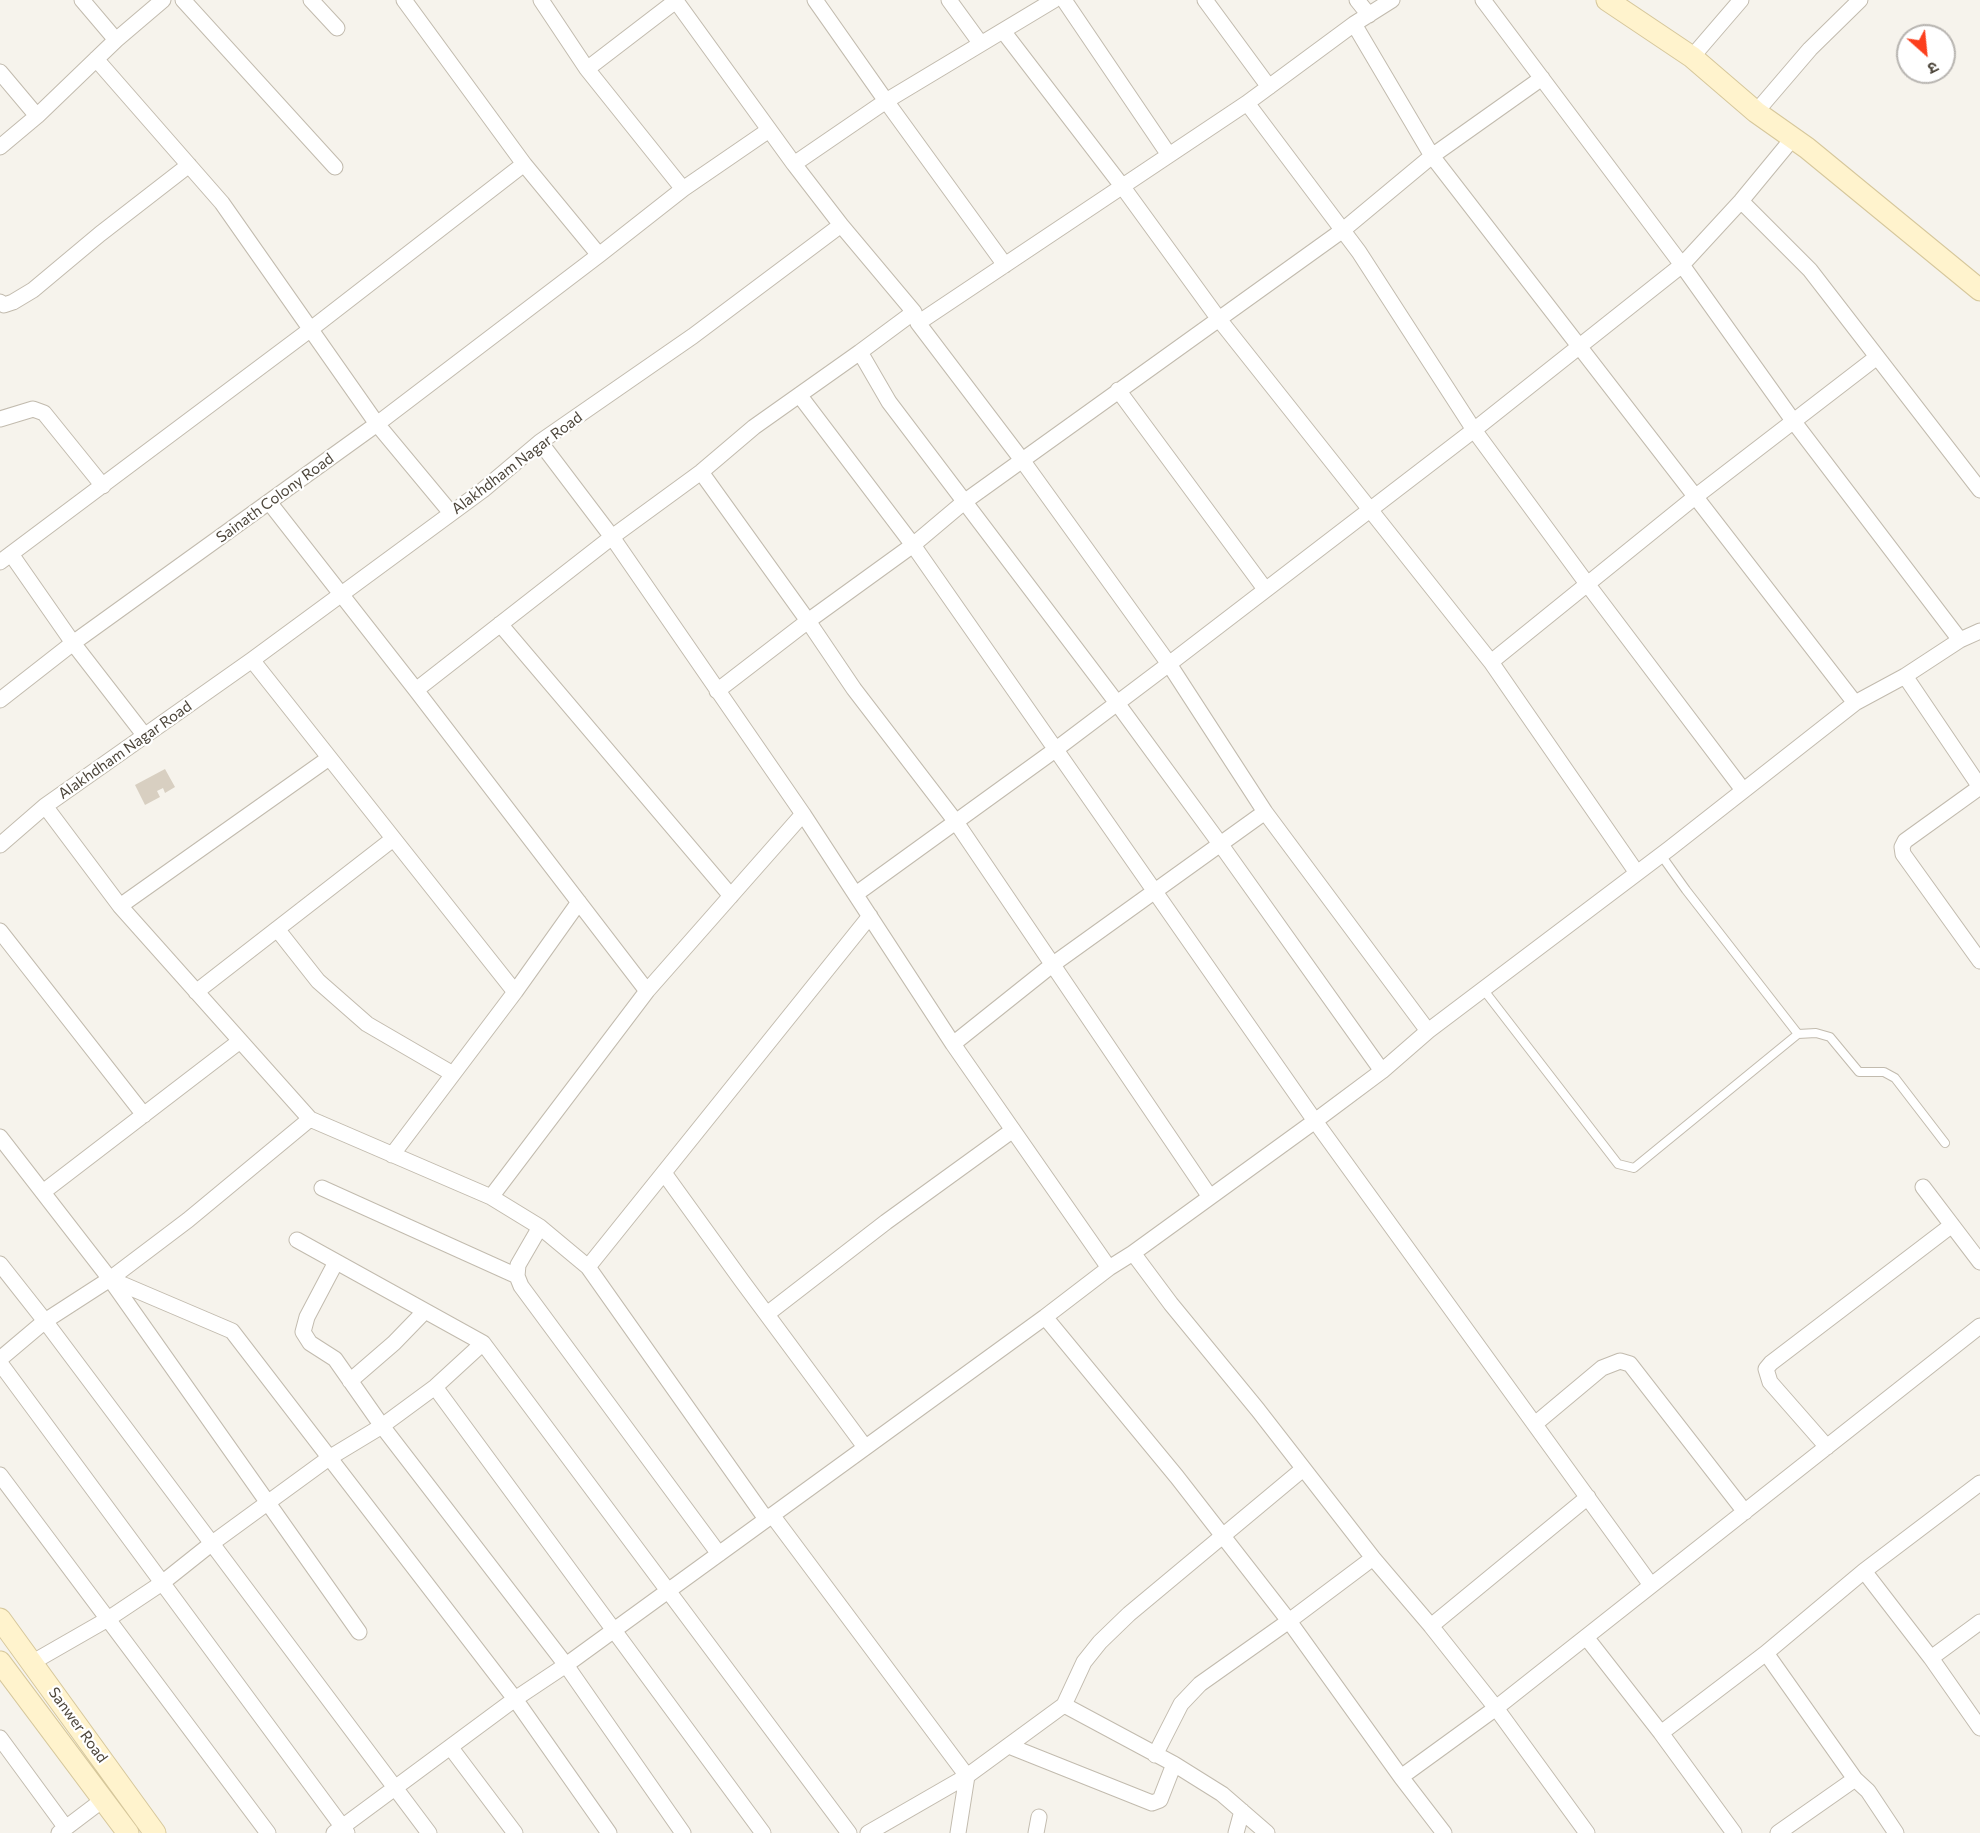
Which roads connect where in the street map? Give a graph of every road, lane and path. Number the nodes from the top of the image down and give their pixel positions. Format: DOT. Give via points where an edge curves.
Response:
graph roads {
  1 [pos="82,0"];
  2 [pos="164,0"];
  3 [pos="183,0"];
  4 [pos="311,0"];
  5 [pos="404,0"];
  6 [pos="541,0"];
  7 [pos="677,0"];
  8 [pos="815,0"];
  9 [pos="949,0"];
  10 [pos="1054,0"];
  11 [pos="1064,0"];
  12 [pos="1204,0"];
  13 [pos="1358,0"];
  14 [pos="1392,0"];
  15 [pos="1483,0"];
  16 [pos="1607,0"];
  17 [pos="1741,0"];
  18 [pos="1860,0"];
  19 [pos="1369,15"];
  20 [pos="1354,24"];
  21 [pos="338,28"];
  22 [pos="1003,31"];
  23 [pos="116,40"];
  24 [pos="981,44"];
  25 [pos="1692,57"];
  26 [pos="96,59"];
  27 [pos="588,69"];
  28 [pos="0,72"];
  29 [pos="1542,78"];
  30 [pos="1269,87"];
  31 [pos="886,101"];
  32 [pos="1247,103"];
  33 [pos="1756,112"];
  34 [pos="37,116"];
  35 [pos="769,130"];
  36 [pos="1793,138"];
  37 [pos="0,147"];
  38 [pos="1169,155"];
  39 [pos="1432,156"];
  40 [pos="524,164"];
  41 [pos="794,164"];
  42 [pos="189,165"];
  43 [pos="335,168"];
  44 [pos="1122,186"];
  45 [pos="683,189"];
  46 [pos="1741,201"];
  47 [pos="841,225"];
  48 [pos="1343,230"];
  49 [pos="599,255"];
  50 [pos="1005,265"];
  51 [pos="1682,265"];
  52 [pos="1980,290"];
  53 [pos="0,302"];
  54 [pos="916,317"];
  55 [pos="1218,318"];
  56 [pos="311,329"];
  57 [pos="1579,347"];
  58 [pos="860,352"];
  59 [pos="1877,357"];
  60 [pos="1118,390"];
  61 [pos="800,396"];
  62 [pos="0,419"];
  63 [pos="1794,422"];
  64 [pos="377,424"];
  65 [pos="1474,430"];
  66 [pos="540,442"];
  67 [pos="1022,460"];
  68 [pos="701,472"];
  69 [pos="103,486"];
  70 [pos="1980,490"];
  71 [pos="1695,497"];
  72 [pos="269,502"];
  73 [pos="964,502"];
  74 [pos="1371,509"];
  75 [pos="451,513"];
  76 [pos="612,537"];
  77 [pos="914,545"];
  78 [pos="5,558"];
  79 [pos="1588,585"];
  80 [pos="1265,589"];
  81 [pos="341,594"];
  82 [pos="808,621"];
  83 [pos="500,624"];
  84 [pos="1980,631"];
  85 [pos="1960,640"];
  86 [pos="72,643"];
  87 [pos="252,660"];
  88 [pos="1491,662"];
  89 [pos="1169,664"];
  90 [pos="1905,676"];
  91 [pos="416,690"];
  92 [pos="717,692"];
  93 [pos="0,700"];
  94 [pos="1117,703"];
  95 [pos="1855,703"];
  96 [pos="145,736"];
  97 [pos="1055,750"];
  98 [pos="329,758"];
  99 [pos="1743,790"];
  100 [pos="45,806"];
  101 [pos="1265,812"];
  102 [pos="803,814"];
  103 [pos="956,822"];
  104 [pos="393,839"];
  105 [pos="0,845"];
  106 [pos="1221,845"];
  107 [pos="1661,855"];
  108 [pos="1637,873"];
  109 [pos="1156,890"];
  110 [pos="856,894"];
  111 [pos="731,896"];
  112 [pos="579,902"];
  113 [pos="120,906"];
  114 [pos="870,916"];
  115 [pos="277,929"];
  116 [pos="0,931"];
  117 [pos="1980,961"];
  118 [pos="1052,965"];
  119 [pos="1483,989"];
  120 [pos="647,991"];
  121 [pos="196,992"];
  122 [pos="515,992"];
  123 [pos="1428,1031"];
  124 [pos="1798,1034"];
  125 [pos="240,1041"];
  126 [pos="953,1044"];
  127 [pos="1382,1071"];
  128 [pos="453,1074"];
  129 [pos="144,1115"];
  130 [pos="310,1119"];
  131 [pos="1315,1121"];
  132 [pos="1013,1130"];
  133 [pos="0,1137"];
  134 [pos="1945,1143"];
  135 [pos="392,1155"];
  136 [pos="664,1173"];
  137 [pos="1923,1187"];
  138 [pos="322,1188"];
  139 [pos="43,1192"];
  140 [pos="491,1197"];
  141 [pos="1210,1197"];
  142 [pos="1952,1225"];
  143 [pos="540,1227"];
  144 [pos="297,1240"];
  145 [pos="1133,1253"];
  146 [pos="336,1262"];
  147 [pos="1980,1262"];
  148 [pos="0,1264"];
  149 [pos="588,1267"];
  150 [pos="1110,1268"];
  151 [pos="517,1276"];
  152 [pos="110,1279"];
  153 [pos="425,1311"];
  154 [pos="767,1314"];
  155 [pos="1045,1317"];
  156 [pos="45,1321"];
  157 [pos="1980,1326"];
  158 [pos="483,1343"];
  159 [pos="0,1361"];
  160 [pos="350,1381"];
  161 [pos="435,1387"];
  162 [pos="1535,1424"];
  163 [pos="382,1426"];
  164 [pos="866,1447"];
  165 [pos="1827,1447"];
  166 [pos="329,1458"];
  167 [pos="1303,1469"];
  168 [pos="0,1475"];
  169 [pos="1980,1483"];
  170 [pos="1587,1497"];
  171 [pos="268,1503"];
  172 [pos="1744,1512"];
  173 [pos="769,1517"];
  174 [pos="1221,1535"];
  175 [pos="211,1544"];
  176 [pos="719,1554"];
  177 [pos="1373,1558"];
  178 [pos="1864,1571"];
  179 [pos="162,1583"];
  180 [pos="1652,1585"];
  181 [pos="667,1591"];
  182 [pos="0,1618"];
  183 [pos="108,1619"];
  184 [pos="1289,1621"];
  185 [pos="1980,1622"];
  186 [pos="1431,1626"];
  187 [pos="614,1629"];
  188 [pos="359,1632"];
  189 [pos="1586,1636"];
  190 [pos="1766,1653"];
  191 [pos="1931,1658"];
  192 [pos="0,1662"];
  193 [pos="33,1662"];
  194 [pos="566,1665"];
  195 [pos="515,1699"];
  196 [pos="1064,1705"];
  197 [pos="1496,1708"];
  198 [pos="1980,1728"];
  199 [pos="1661,1732"];
  200 [pos="0,1738"];
  201 [pos="1009,1746"];
  202 [pos="451,1748"];
  203 [pos="1155,1755"];
  204 [pos="1174,1764"];
  205 [pos="967,1776"];
  206 [pos="1401,1777"];
  207 [pos="1855,1779"];
  208 [pos="396,1788"];
  209 [pos="104,1799"];
  210 [pos="1242,1812"];
  211 [pos="1039,1817"];
  212 [pos="62,1831"];
  213 [pos="341,1831"];
  214 [pos="128,1833"];
  215 [pos="155,1833"];
  216 [pos="268,1833"];
  217 [pos="429,1833"];
  218 [pos="515,1833"];
  219 [pos="609,1833"];
  220 [pos="683,1833"];
  221 [pos="763,1833"];
  222 [pos="849,1833"];
  223 [pos="868,1833"];
  224 [pos="958,1833"];
  225 [pos="1036,1833"];
  226 [pos="1236,1833"];
  227 [pos="1267,1833"];
  228 [pos="1444,1833"];
  229 [pos="1587,1833"];
  230 [pos="1734,1833"];
  231 [pos="1778,1833"];
  232 [pos="1896,1833"];
  1 -- 23 [label="street"];
  2 -- 23 [label="street"];
  3 -- 43 [label="street"];
  4 -- 21 [label="street"];
  5 -- 40 [label="street"];
  6 -- 27 [label="street"];
  7 -- 27 [label="street"];
  7 -- 35 [label="street"];
  8 -- 31 [label="street"];
  9 -- 24 [label="street"];
  10 -- 22 [label="street"];
  11 -- 38 [label="street"];
  12 -- 30 [label="street"];
  13 -- 19 [label="street"];
  14 -- 19 [label="street"];
  15 -- 29 [label="street"];
  16 -- 25 [label="street"];
  17 -- 25 [label="street"];
  18 -- 33 [label="street" via="1810,49"];
  19 -- 20 [label="street"];
  20 -- 30 [label="street"];
  20 -- 39 [label="street"];
  22 -- 24 [label="street"];
  22 -- 44 [label="street"];
  23 -- 26 [label="street"];
  24 -- 31 [label="street"];
  25 -- 33 [label="street"];
  26 -- 34 [label="street"];
  26 -- 42 [label="street"];
  27 -- 45 [label="street"];
  28 -- 34 [label="street"];
  29 -- 39 [label="street"];
  29 -- 51 [label="street"];
  30 -- 32 [label="street"];
  31 -- 41 [label="street"];
  31 -- 50 [label="street"];
  32 -- 38 [label="street"];
  32 -- 48 [label="street"];
  33 -- 36 [label="street"];
  34 -- 37 [label="street"];
  35 -- 41 [label="street"];
  35 -- 45 [label="street, Sainath Colony Road"];
  36 -- 46 [label="street"];
  36 -- 52 [label="street"];
  38 -- 44 [label="street"];
  39 -- 48 [label="street"];
  39 -- 57 [label="street"];
  40 -- 49 [label="street"];
  40 -- 56 [label="street"];
  41 -- 47 [label="street"];
  42 -- 53 [label="street" via="33,290 13,302"];
  42 -- 56 [label="street" via="222,203"];
  44 -- 50 [label="street"];
  44 -- 55 [label="street"];
  45 -- 49 [label="street, Sainath Colony Road"];
  46 -- 51 [label="street"];
  46 -- 59 [label="street" via="1810,270"];
  47 -- 54 [label="street"];
  47 -- 66 [label="street, Alakhdham Nagar Road" via="693,336"];
  48 -- 55 [label="street"];
  48 -- 65 [label="street"];
  49 -- 64 [label="street, Sainath Colony Road"];
  50 -- 54 [label="street"];
  51 -- 57 [label="street"];
  51 -- 63 [label="street"];
  54 -- 58 [label="street"];
  54 -- 67 [label="street"];
  55 -- 60 [label="street"];
  55 -- 74 [label="street"];
  56 -- 64 [label="street"];
  56 -- 69 [label="street"];
  57 -- 65 [label="street"];
  57 -- 71 [label="street"];
  58 -- 61 [label="street"];
  58 -- 73 [label="street" via="889,402"];
  59 -- 63 [label="street"];
  59 -- 70 [label="street"];
  60 -- 67 [label="street"];
  60 -- 80 [label="street"];
  61 -- 68 [label="street" via="754,427"];
  61 -- 77 [label="street"];
  62 -- 69 [label="street" via="33,409 44,413"];
  63 -- 71 [label="street"];
  63 -- 85 [label="street"];
  64 -- 72 [label="street, Sainath Colony Road"];
  64 -- 75 [label="street"];
  65 -- 74 [label="street"];
  65 -- 79 [label="street"];
  66 -- 75 [label="street, Alakhdham Nagar Road"];
  66 -- 76 [label="street"];
  67 -- 73 [label="street"];
  67 -- 89 [label="street"];
  68 -- 76 [label="street"];
  68 -- 82 [label="street"];
  69 -- 78 [label="street"];
  71 -- 79 [label="street"];
  71 -- 95 [label="street"];
  72 -- 81 [label="street"];
  72 -- 86 [label="street, Sainath Colony Road"];
  73 -- 77 [label="street"];
  73 -- 94 [label="street"];
  74 -- 80 [label="street"];
  74 -- 88 [label="street"];
  75 -- 81 [label="street, Alakhdham Nagar Road"];
  76 -- 83 [label="street"];
  76 -- 92 [label="street"];
  77 -- 82 [label="street"];
  77 -- 97 [label="street"];
  78 -- 86 [label="street"];
  79 -- 88 [label="street"];
  79 -- 99 [label="street"];
  80 -- 89 [label="street"];
  81 -- 87 [label="street, Alakhdham Nagar Road"];
  81 -- 91 [label="street"];
  82 -- 92 [label="street"];
  82 -- 103 [label="street" via="854,689"];
  83 -- 91 [label="street"];
  83 -- 111 [label="street"];
  84 -- 85 [label="street"];
  85 -- 90 [label="street"];
  86 -- 93 [label="street, Sainath Colony Road"];
  86 -- 96 [label="street"];
  87 -- 96 [label="street, Alakhdham Nagar Road"];
  87 -- 98 [label="street"];
  88 -- 108 [label="street"];
  89 -- 94 [label="street"];
  89 -- 101 [label="street"];
  90 -- 95 [label="street"];
  90 -- 117 [label="street" via="1980,787 1905,841 1903,854"];
  91 -- 112 [label="street"];
  92 -- 102 [label="street"];
  94 -- 97 [label="street"];
  94 -- 106 [label="street"];
  95 -- 99 [label="street"];
  96 -- 100 [label="street, Alakhdham Nagar Road"];
  97 -- 103 [label="street"];
  97 -- 109 [label="street"];
  98 -- 104 [label="street"];
  98 -- 113 [label="street"];
  99 -- 107 [label="street"];
  100 -- 105 [label="street, Alakhdham Nagar Road"];
  100 -- 113 [label="street"];
  101 -- 106 [label="street"];
  101 -- 123 [label="street"];
  102 -- 110 [label="street"];
  102 -- 111 [label="street"];
  103 -- 110 [label="street"];
  103 -- 118 [label="street"];
  104 -- 115 [label="street"];
  104 -- 122 [label="street"];
  106 -- 109 [label="street"];
  106 -- 127 [label="street"];
  107 -- 108 [label="street"];
  107 -- 124 [label="lane"];
  108 -- 119 [label="street"];
  109 -- 118 [label="street"];
  109 -- 131 [label="street"];
  110 -- 114 [label="street"];
  111 -- 120 [label="street"];
  112 -- 120 [label="street"];
  112 -- 122 [label="street"];
  113 -- 121 [label="street"];
  114 -- 126 [label="street"];
  114 -- 136 [label="street"];
  115 -- 121 [label="street"];
  115 -- 128 [label="street" via="318,981 367,1024"];
  116 -- 129 [label="street"];
  118 -- 126 [label="street"];
  118 -- 141 [label="street"];
  119 -- 123 [label="street"];
  119 -- 124 [label="lane" via="1618,1164 1634,1168"];
  120 -- 140 [label="street"];
  121 -- 125 [label="street"];
  122 -- 128 [label="street"];
  123 -- 127 [label="street"];
  124 -- 134 [label="lane" via="1830,1037 1859,1072 1884,1072 1895,1078"];
  125 -- 129 [label="street"];
  125 -- 130 [label="street"];
  126 -- 132 [label="street"];
  127 -- 131 [label="street"];
  128 -- 135 [label="street"];
  129 -- 139 [label="street"];
  130 -- 135 [label="street"];
  130 -- 152 [label="street"];
  131 -- 141 [label="street"];
  131 -- 162 [label="street"];
  132 -- 150 [label="street"];
  132 -- 154 [label="street"];
  133 -- 139 [label="street"];
  135 -- 140 [label="street"];
  136 -- 149 [label="street"];
  136 -- 154 [label="street"];
  137 -- 142 [label="street"];
  138 -- 151 [label="street"];
  139 -- 152 [label="street"];
  140 -- 143 [label="street"];
  141 -- 145 [label="street"];
  142 -- 147 [label="street"];
  142 -- 165 [label="street" via="1766,1370 1770,1382"];
  143 -- 149 [label="street"];
  143 -- 151 [label="street" via="518,1265"];
  144 -- 146 [label="street"];
  145 -- 150 [label="street"];
  145 -- 167 [label="street"];
  146 -- 153 [label="street"];
  146 -- 160 [label="street" via="303,1332 310,1343 335,1359"];
  148 -- 156 [label="street"];
  149 -- 173 [label="street"];
  150 -- 155 [label="street"];
  151 -- 176 [label="street"];
  152 -- 156 [label="street"];
  152 -- 166 [label="street" via="232,1331"];
  152 -- 171 [label="street"];
  153 -- 158 [label="street"];
  153 -- 160 [label="street"];
  154 -- 164 [label="street"];
  155 -- 164 [label="street"];
  155 -- 174 [label="street"];
  156 -- 159 [label="street"];
  156 -- 175 [label="street"];
  157 -- 165 [label="street"];
  158 -- 161 [label="street"];
  158 -- 181 [label="street"];
  159 -- 179 [label="street"];
  160 -- 163 [label="street"];
  161 -- 163 [label="street"];
  161 -- 187 [label="street"];
  162 -- 170 [label="street"];
  162 -- 172 [label="street" via="1602,1368 1620,1361 1630,1364"];
  163 -- 166 [label="street"];
  163 -- 194 [label="street"];
  164 -- 173 [label="street"];
  165 -- 172 [label="street"];
  166 -- 171 [label="street"];
  166 -- 195 [label="street"];
  167 -- 174 [label="street"];
  167 -- 177 [label="street"];
  168 -- 183 [label="street"];
  169 -- 178 [label="street"];
  170 -- 180 [label="street"];
  170 -- 186 [label="street"];
  171 -- 175 [label="street"];
  171 -- 188 [label="street"];
  172 -- 180 [label="street"];
  173 -- 176 [label="street"];
  173 -- 205 [label="street"];
  174 -- 184 [label="street"];
  174 -- 196 [label="street" via="1100,1642 1084,1662"];
  175 -- 179 [label="street"];
  175 -- 208 [label="street"];
  176 -- 181 [label="street"];
  177 -- 184 [label="street"];
  177 -- 186 [label="street"];
  178 -- 190 [label="street"];
  178 -- 191 [label="street"];
  179 -- 183 [label="street"];
  179 -- 213 [label="street"];
  180 -- 189 [label="street"];
  181 -- 187 [label="street"];
  181 -- 222 [label="street"];
  182 -- 193 [label="street, Sanwer Road"];
  183 -- 193 [label="street"];
  183 -- 216 [label="street"];
  184 -- 203 [label="street" via="1200,1684 1181,1704"];
  184 -- 206 [label="street"];
  185 -- 191 [label="street"];
  186 -- 197 [label="street"];
  187 -- 194 [label="street"];
  187 -- 221 [label="street"];
  189 -- 197 [label="street"];
  189 -- 199 [label="street"];
  190 -- 199 [label="street"];
  190 -- 207 [label="street"];
  191 -- 198 [label="street"];
  192 -- 209 [label="street, Sanwer Road"];
  193 -- 215 [label="street, Sanwer Road"];
  194 -- 195 [label="street"];
  194 -- 220 [label="street"];
  195 -- 202 [label="street"];
  195 -- 219 [label="street"];
  196 -- 201 [label="street"];
  196 -- 203 [label="street"];
  197 -- 206 [label="street"];
  197 -- 229 [label="street"];
  199 -- 230 [label="street"];
  200 -- 212 [label="street"];
  201 -- 204 [label="street" via="1152,1803 1160,1800"];
  201 -- 205 [label="street"];
  202 -- 208 [label="street"];
  202 -- 218 [label="street"];
  203 -- 204 [label="street"];
  204 -- 210 [label="street" via="1222,1794"];
  205 -- 223 [label="street"];
  205 -- 224 [label="street"];
  206 -- 228 [label="street"];
  207 -- 231 [label="street"];
  207 -- 232 [label="street" via="1868,1791"];
  208 -- 213 [label="street"];
  208 -- 217 [label="street"];
  209 -- 212 [label="street"];
  209 -- 214 [label="street, Sanwer Road"];
  210 -- 226 [label="street"];
  210 -- 227 [label="street"];
  211 -- 225 [label="street"];
}
